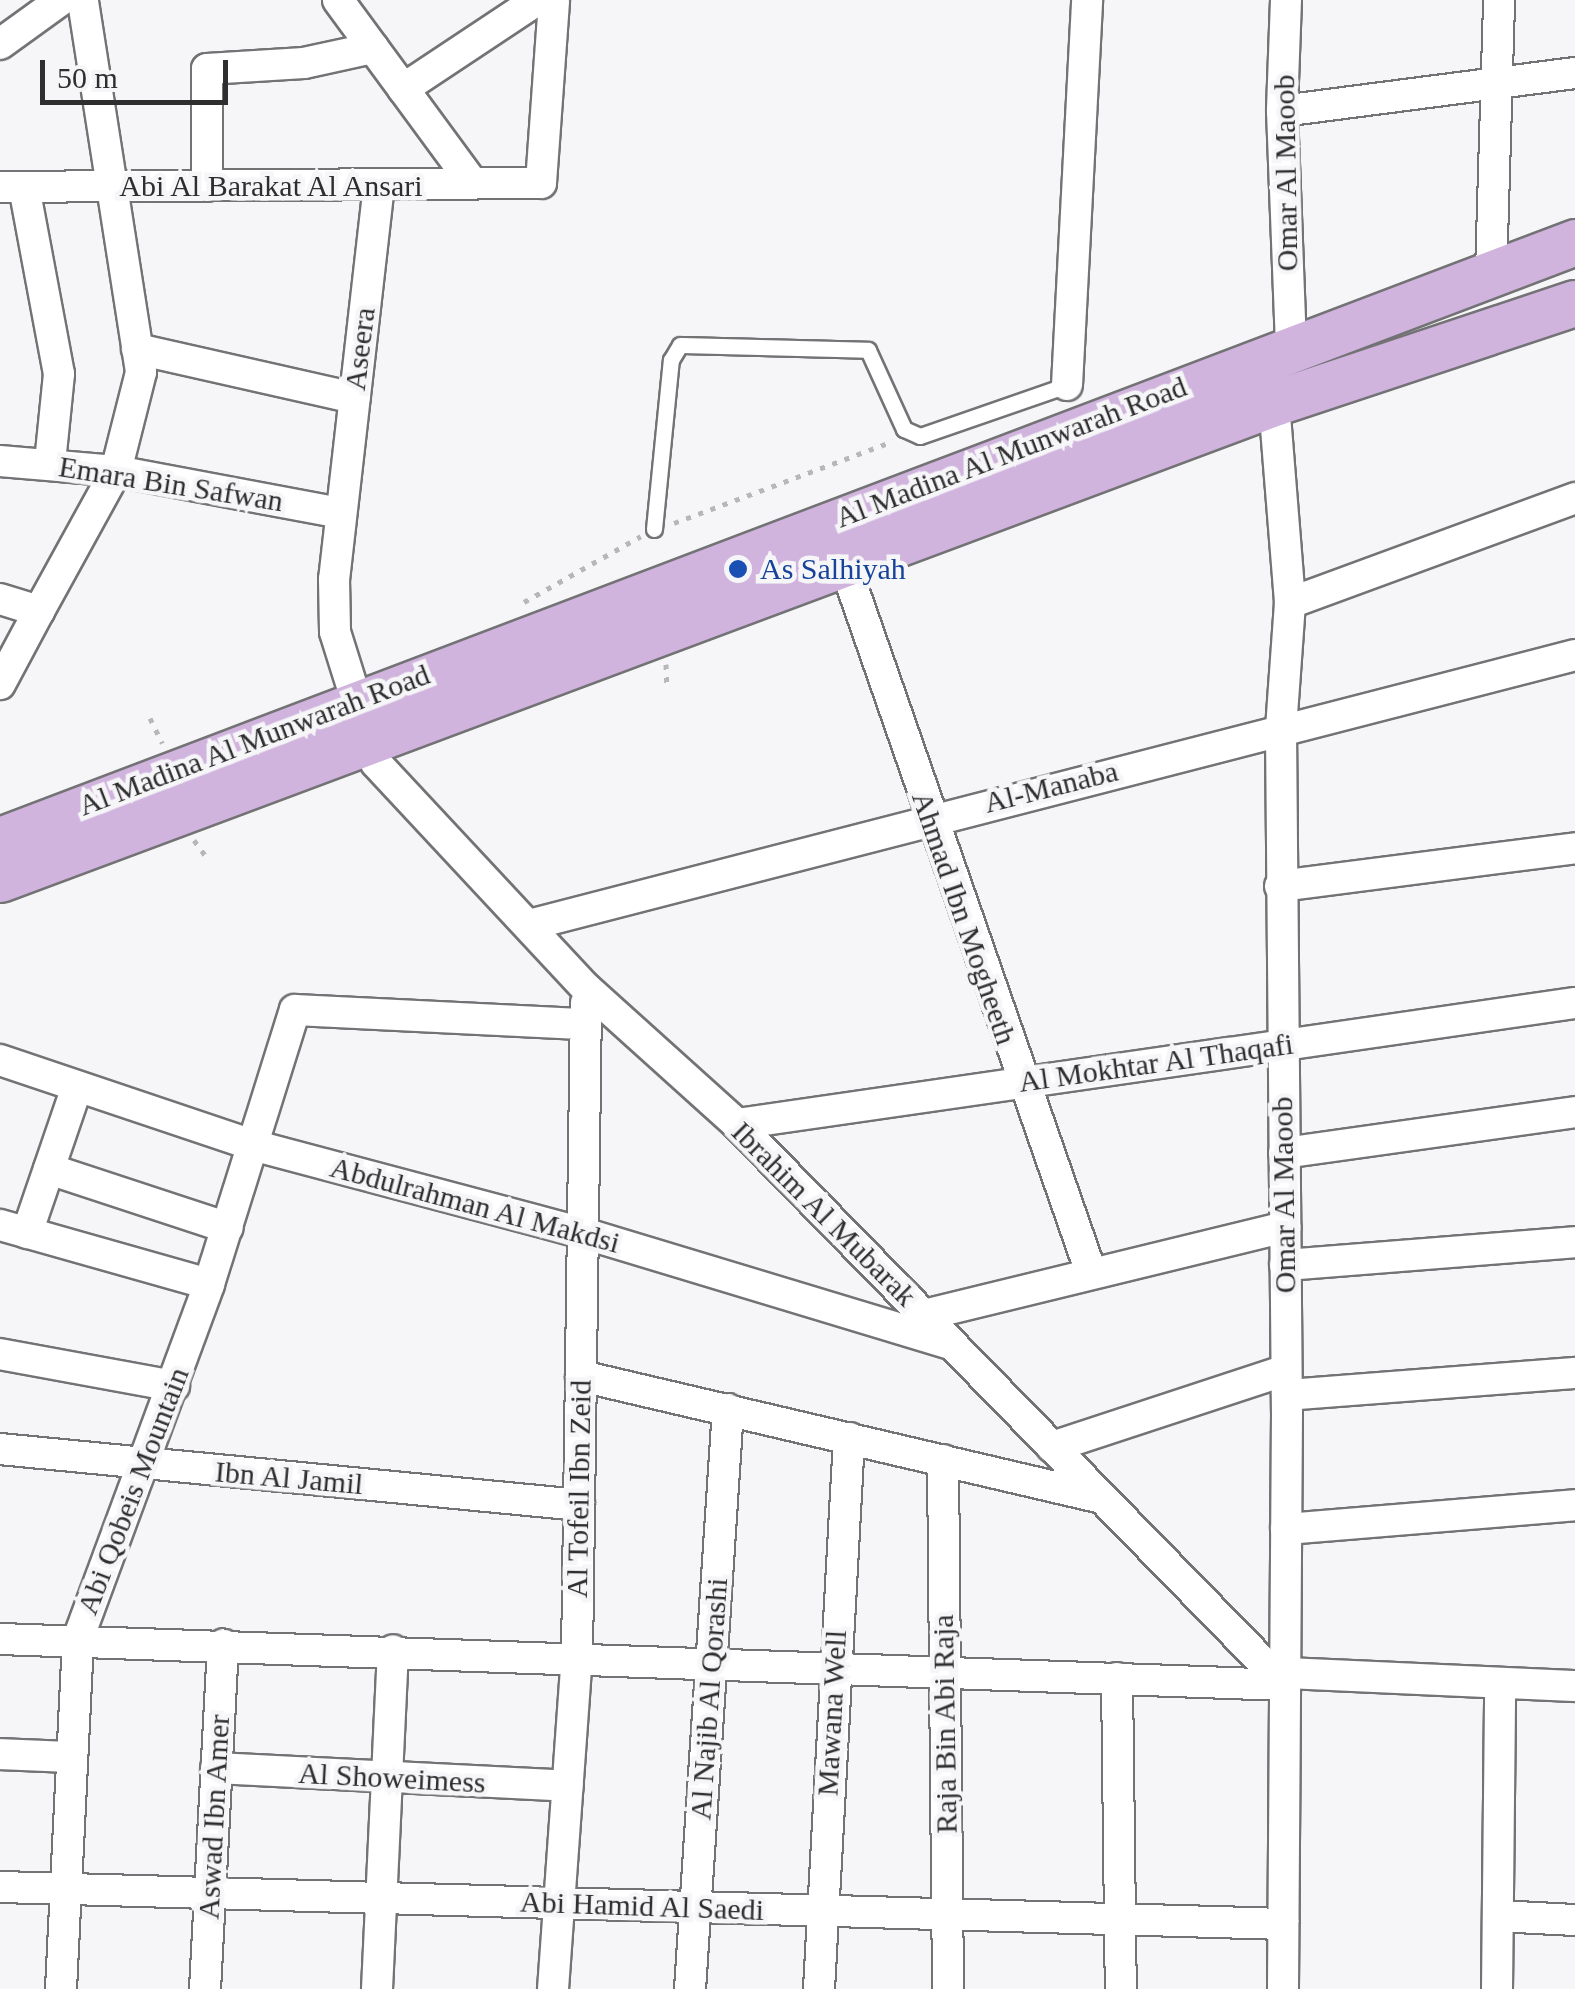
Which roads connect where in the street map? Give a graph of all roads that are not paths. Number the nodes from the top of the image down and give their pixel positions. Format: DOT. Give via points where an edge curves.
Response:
graph roads {
  1 [pos="62,0"];
  2 [pos="83,0"];
  3 [pos="338,0"];
  4 [pos="537,0"];
  5 [pos="554,0"];
  6 [pos="1088,0"];
  7 [pos="1286,0"];
  8 [pos="1499,0"];
  9 [pos="0,44"];
  10 [pos="374,48"];
  11 [pos="1575,73"];
  12 [pos="1495,88"];
  13 [pos="403,89"];
  14 [pos="1282,110"];
  15 [pos="473,184"];
  16 [pos="380,185"];
  17 [pos="208,186"];
  18 [pos="12,187"];
  19 [pos="111,187"];
  20 [pos="1575,242"];
  21 [pos="1491,274"];
  22 [pos="1575,303"];
  23 [pos="1291,346"];
  24 [pos="137,350"];
  25 [pos="1067,385"];
  26 [pos="354,398"];
  27 [pos="1274,403"];
  28 [pos="0,461"];
  29 [pos="50,463"];
  30 [pos="116,471"];
  31 [pos="1575,498"];
  32 [pos="341,513"];
  33 [pos="654,529"];
  34 [pos="844,564"];
  35 [pos="0,598"];
  36 [pos="1290,603"];
  37 [pos="39,611"];
  38 [pos="1575,655"];
  39 [pos="0,684"];
  40 [pos="359,721"];
  41 [pos="1281,730"];
  42 [pos="929,817"];
  43 [pos="0,840"];
  44 [pos="1575,848"];
  45 [pos="0,878"];
  46 [pos="1280,886"];
  47 [pos="529,925"];
  48 [pos="586,988"];
  49 [pos="1575,1002"];
  50 [pos="586,1024"];
  51 [pos="1282,1044"];
  52 [pos="0,1060"];
  53 [pos="1022,1083"];
  54 [pos="77,1087"];
  55 [pos="1575,1112"];
  56 [pos="738,1124"];
  57 [pos="256,1146"];
  58 [pos="1284,1153"];
  59 [pos="49,1169"];
  60 [pos="1285,1227"];
  61 [pos="228,1228"];
  62 [pos="14,1229"];
  63 [pos="583,1232"];
  64 [pos="1575,1242"];
  65 [pos="1285,1265"];
  66 [pos="1090,1270"];
  67 [pos="209,1284"];
  68 [pos="924,1315"];
  69 [pos="952,1345"];
  70 [pos="0,1354"];
  71 [pos="1575,1373"];
  72 [pos="581,1376"];
  73 [pos="1287,1382"];
  74 [pos="174,1386"];
  75 [pos="728,1409"];
  76 [pos="849,1438"];
  77 [pos="1052,1447"];
  78 [pos="0,1449"];
  79 [pos="942,1460"];
  80 [pos="144,1464"];
  81 [pos="1102,1498"];
  82 [pos="579,1505"];
  83 [pos="1575,1506"];
  84 [pos="1286,1529"];
  85 [pos="0,1639"];
  86 [pos="78,1639"];
  87 [pos="223,1644"];
  88 [pos="394,1650"];
  89 [pos="577,1657"];
  90 [pos="710,1662"];
  91 [pos="834,1667"];
  92 [pos="945,1670"];
  93 [pos="1117,1678"];
  94 [pos="1285,1679"];
  95 [pos="1500,1683"];
  96 [pos="1575,1686"];
  97 [pos="0,1754"];
  98 [pos="72,1757"];
  99 [pos="216,1768"];
  100 [pos="388,1778"];
  101 [pos="568,1786"];
  102 [pos="0,1887"];
  103 [pos="66,1889"];
  104 [pos="209,1893"];
  105 [pos="382,1898"];
  106 [pos="559,1903"];
  107 [pos="695,1907"];
  108 [pos="822,1911"];
  109 [pos="947,1914"];
  110 [pos="1498,1916"];
  111 [pos="1120,1920"];
  112 [pos="1575,1920"];
  113 [pos="1283,1924"];
  114 [pos="61,1989"];
  115 [pos="205,1989"];
  116 [pos="377,1989"];
  117 [pos="552,1989"];
  118 [pos="690,1989"];
  119 [pos="819,1989"];
  120 [pos="948,1989"];
  121 [pos="1121,1989"];
  122 [pos="1283,1989"];
  123 [pos="1497,1989"];
  1 -- 9 [label="street"];
  2 -- 19 [label="street"];
  3 -- 10 [label="street"];
  4 -- 13 [label="street"];
  5 -- 15 [label="street, Abi Al Barakat Al Ansari" via="541,183"];
  6 -- 25 [label="street"];
  7 -- 14 [label="street, Omar Al Maoob"];
  8 -- 12 [label="street"];
  10 -- 13 [label="street"];
  10 -- 17 [label="street" via="304,63 207,69"];
  11 -- 12 [label="street"];
  12 -- 14 [label="street"];
  12 -- 21 [label="street"];
  13 -- 15 [label="street"];
  14 -- 23 [label="street, Omar Al Maoob"];
  15 -- 16 [label="street, Abi Al Barakat Al Ansari"];
  16 -- 17 [label="street, Abi Al Barakat Al Ansari"];
  16 -- 26 [label="street, Aseera"];
  17 -- 19 [label="street, Abi Al Barakat Al Ansari"];
  18 -- 19 [label="street, Abi Al Barakat Al Ansari"];
  18 -- 29 [label="street" via="58,374"];
  19 -- 24 [label="street"];
  20 -- 21 [label="main road, Al Madina Al Munwarah Road"];
  21 -- 23 [label="main road, Al Madina Al Munwarah Road"];
  22 -- 27 [label="main road, Al Madina Al Munwarah Road"];
  23 -- 40 [label="main road, Al Madina Al Munwarah Road"];
  24 -- 26 [label="street"];
  24 -- 30 [label="street" via="141,372"];
  25 -- 33 [label="lane" via="932,436 910,435 868,350 680,346 671,360"];
  26 -- 32 [label="street, Aseera"];
  27 -- 34 [label="main road, Al Madina Al Munwarah Road"];
  27 -- 36 [label="street, Omar Al Maoob"];
  28 -- 29 [label="street, Emara Bin Safwan"];
  29 -- 30 [label="street, Emara Bin Safwan"];
  30 -- 32 [label="street, Emara Bin Safwan"];
  30 -- 37 [label="street"];
  31 -- 36 [label="street"];
  32 -- 40 [label="street, Aseera" via="334,632"];
  34 -- 40 [label="main road, Al Madina Al Munwarah Road"];
  34 -- 42 [label="street, Ahmad Ibn Mogheeth"];
  35 -- 37 [label="street"];
  36 -- 41 [label="street, Omar Al Maoob"];
  37 -- 39 [label="street"];
  38 -- 41 [label="street, Al-Manaba"];
  40 -- 43 [label="main road, Al Madina Al Munwarah Road"];
  40 -- 45 [label="main road, Al Madina Al Munwarah Road"];
  40 -- 47 [label="street, Ibrahim Al Mubarak" via="376,764"];
  41 -- 42 [label="street, Al-Manaba"];
  41 -- 46 [label="street, Omar Al Maoob"];
  42 -- 47 [label="street, Al-Manaba"];
  42 -- 53 [label="street, Ahmad Ibn Mogheeth"];
  44 -- 46 [label="street"];
  46 -- 51 [label="street, Omar Al Maoob"];
  47 -- 48 [label="street, Ibrahim Al Mubarak"];
  48 -- 50 [label="street, Al Tofeil Ibn Zeid"];
  48 -- 56 [label="street, Ibrahim Al Mubarak"];
  49 -- 51 [label="street, Al Mokhtar Al Thaqafi"];
  50 -- 57 [label="street, Abi Qobeis Mountain" via="295,1010"];
  50 -- 63 [label="street, Al Tofeil Ibn Zeid"];
  51 -- 53 [label="street, Al Mokhtar Al Thaqafi"];
  51 -- 58 [label="street, Omar Al Maoob"];
  52 -- 54 [label="street, Abdulrahman Al Makdsi"];
  53 -- 56 [label="street, Al Mokhtar Al Thaqafi"];
  53 -- 66 [label="street, Ahmad Ibn Mogheeth"];
  54 -- 57 [label="street, Abdulrahman Al Makdsi"];
  54 -- 59 [label="street"];
  55 -- 58 [label="street"];
  56 -- 68 [label="street, Ibrahim Al Mubarak"];
  57 -- 61 [label="street, Abi Qobeis Mountain"];
  57 -- 63 [label="street, Abdulrahman Al Makdsi"];
  58 -- 60 [label="street, Omar Al Maoob"];
  59 -- 61 [label="street"];
  59 -- 62 [label="street"];
  60 -- 65 [label="street, Omar Al Maoob"];
  60 -- 66 [label="street"];
  61 -- 67 [label="street, Abi Qobeis Mountain"];
  62 -- 67 [label="street"];
  63 -- 69 [label="street, Abdulrahman Al Makdsi"];
  63 -- 72 [label="street, Al Tofeil Ibn Zeid"];
  64 -- 65 [label="street"];
  65 -- 73 [label="street, Omar Al Maoob"];
  66 -- 68 [label="street"];
  67 -- 74 [label="street, Abi Qobeis Mountain"];
  68 -- 69 [label="street, Ibrahim Al Mubarak"];
  69 -- 77 [label="street, Ibrahim Al Mubarak"];
  70 -- 74 [label="street"];
  71 -- 73 [label="street"];
  72 -- 75 [label="street"];
  72 -- 82 [label="street, Al Tofeil Ibn Zeid"];
  73 -- 77 [label="street"];
  73 -- 84 [label="street, Omar Al Maoob"];
  74 -- 80 [label="street, Abi Qobeis Mountain"];
  75 -- 76 [label="street"];
  75 -- 90 [label="street, Al Najib Al Qorashi"];
  76 -- 79 [label="street"];
  76 -- 91 [label="street, Mawana Well"];
  77 -- 81 [label="street, Ibrahim Al Mubarak"];
  78 -- 80 [label="street, Ibn Al Jamil"];
  79 -- 81 [label="street"];
  79 -- 92 [label="street, Raja Bin Abi Raja"];
  80 -- 82 [label="street, Ibn Al Jamil"];
  80 -- 86 [label="street, Abi Qobeis Mountain"];
  81 -- 94 [label="street, Ibrahim Al Mubarak"];
  82 -- 89 [label="street, Al Tofeil Ibn Zeid"];
  83 -- 84 [label="street"];
  84 -- 94 [label="street, Omar Al Maoob"];
  85 -- 86 [label="street"];
  86 -- 87 [label="street"];
  86 -- 98 [label="street, Abi Qobeis Mountain"];
  87 -- 88 [label="street"];
  87 -- 99 [label="street, Aswad Ibn Amer"];
  88 -- 89 [label="street"];
  88 -- 100 [label="street"];
  89 -- 90 [label="street"];
  89 -- 101 [label="street, Al Tofeil Ibn Zeid"];
  90 -- 91 [label="street"];
  90 -- 107 [label="street, Al Najib Al Qorashi"];
  91 -- 92 [label="street"];
  91 -- 108 [label="street, Mawana Well"];
  92 -- 93 [label="street"];
  92 -- 109 [label="street, Raja Bin Abi Raja"];
  93 -- 94 [label="street"];
  93 -- 111 [label="street"];
  94 -- 95 [label="street"];
  94 -- 113 [label="street, Omar Al Maoob"];
  95 -- 96 [label="street"];
  95 -- 110 [label="street"];
  97 -- 98 [label="street"];
  98 -- 103 [label="street, Abi Qobeis Mountain"];
  99 -- 100 [label="street, Al Showeimess"];
  99 -- 104 [label="street, Aswad Ibn Amer"];
  100 -- 101 [label="street, Al Showeimess"];
  100 -- 105 [label="street"];
  101 -- 106 [label="street, Al Tofeil Ibn Zeid"];
  102 -- 103 [label="street, Abi Hamid Al Saedi"];
  103 -- 104 [label="street, Abi Hamid Al Saedi"];
  103 -- 114 [label="street, Abi Qobeis Mountain"];
  104 -- 105 [label="street, Abi Hamid Al Saedi"];
  104 -- 115 [label="street, Aswad Ibn Amer"];
  105 -- 106 [label="street, Abi Hamid Al Saedi"];
  105 -- 116 [label="street"];
  106 -- 107 [label="street, Abi Hamid Al Saedi"];
  106 -- 117 [label="street, Al Tofeil Ibn Zeid"];
  107 -- 108 [label="street, Abi Hamid Al Saedi"];
  107 -- 118 [label="street, Al Najib Al Qorashi"];
  108 -- 109 [label="street, Abi Hamid Al Saedi"];
  108 -- 119 [label="street, Mawana Well"];
  109 -- 111 [label="street, Abi Hamid Al Saedi"];
  109 -- 120 [label="street, Raja Bin Abi Raja"];
  110 -- 112 [label="street"];
  110 -- 123 [label="street"];
  111 -- 113 [label="street, Abi Hamid Al Saedi"];
  111 -- 121 [label="street"];
  113 -- 122 [label="street, Omar Al Maoob"];
}
